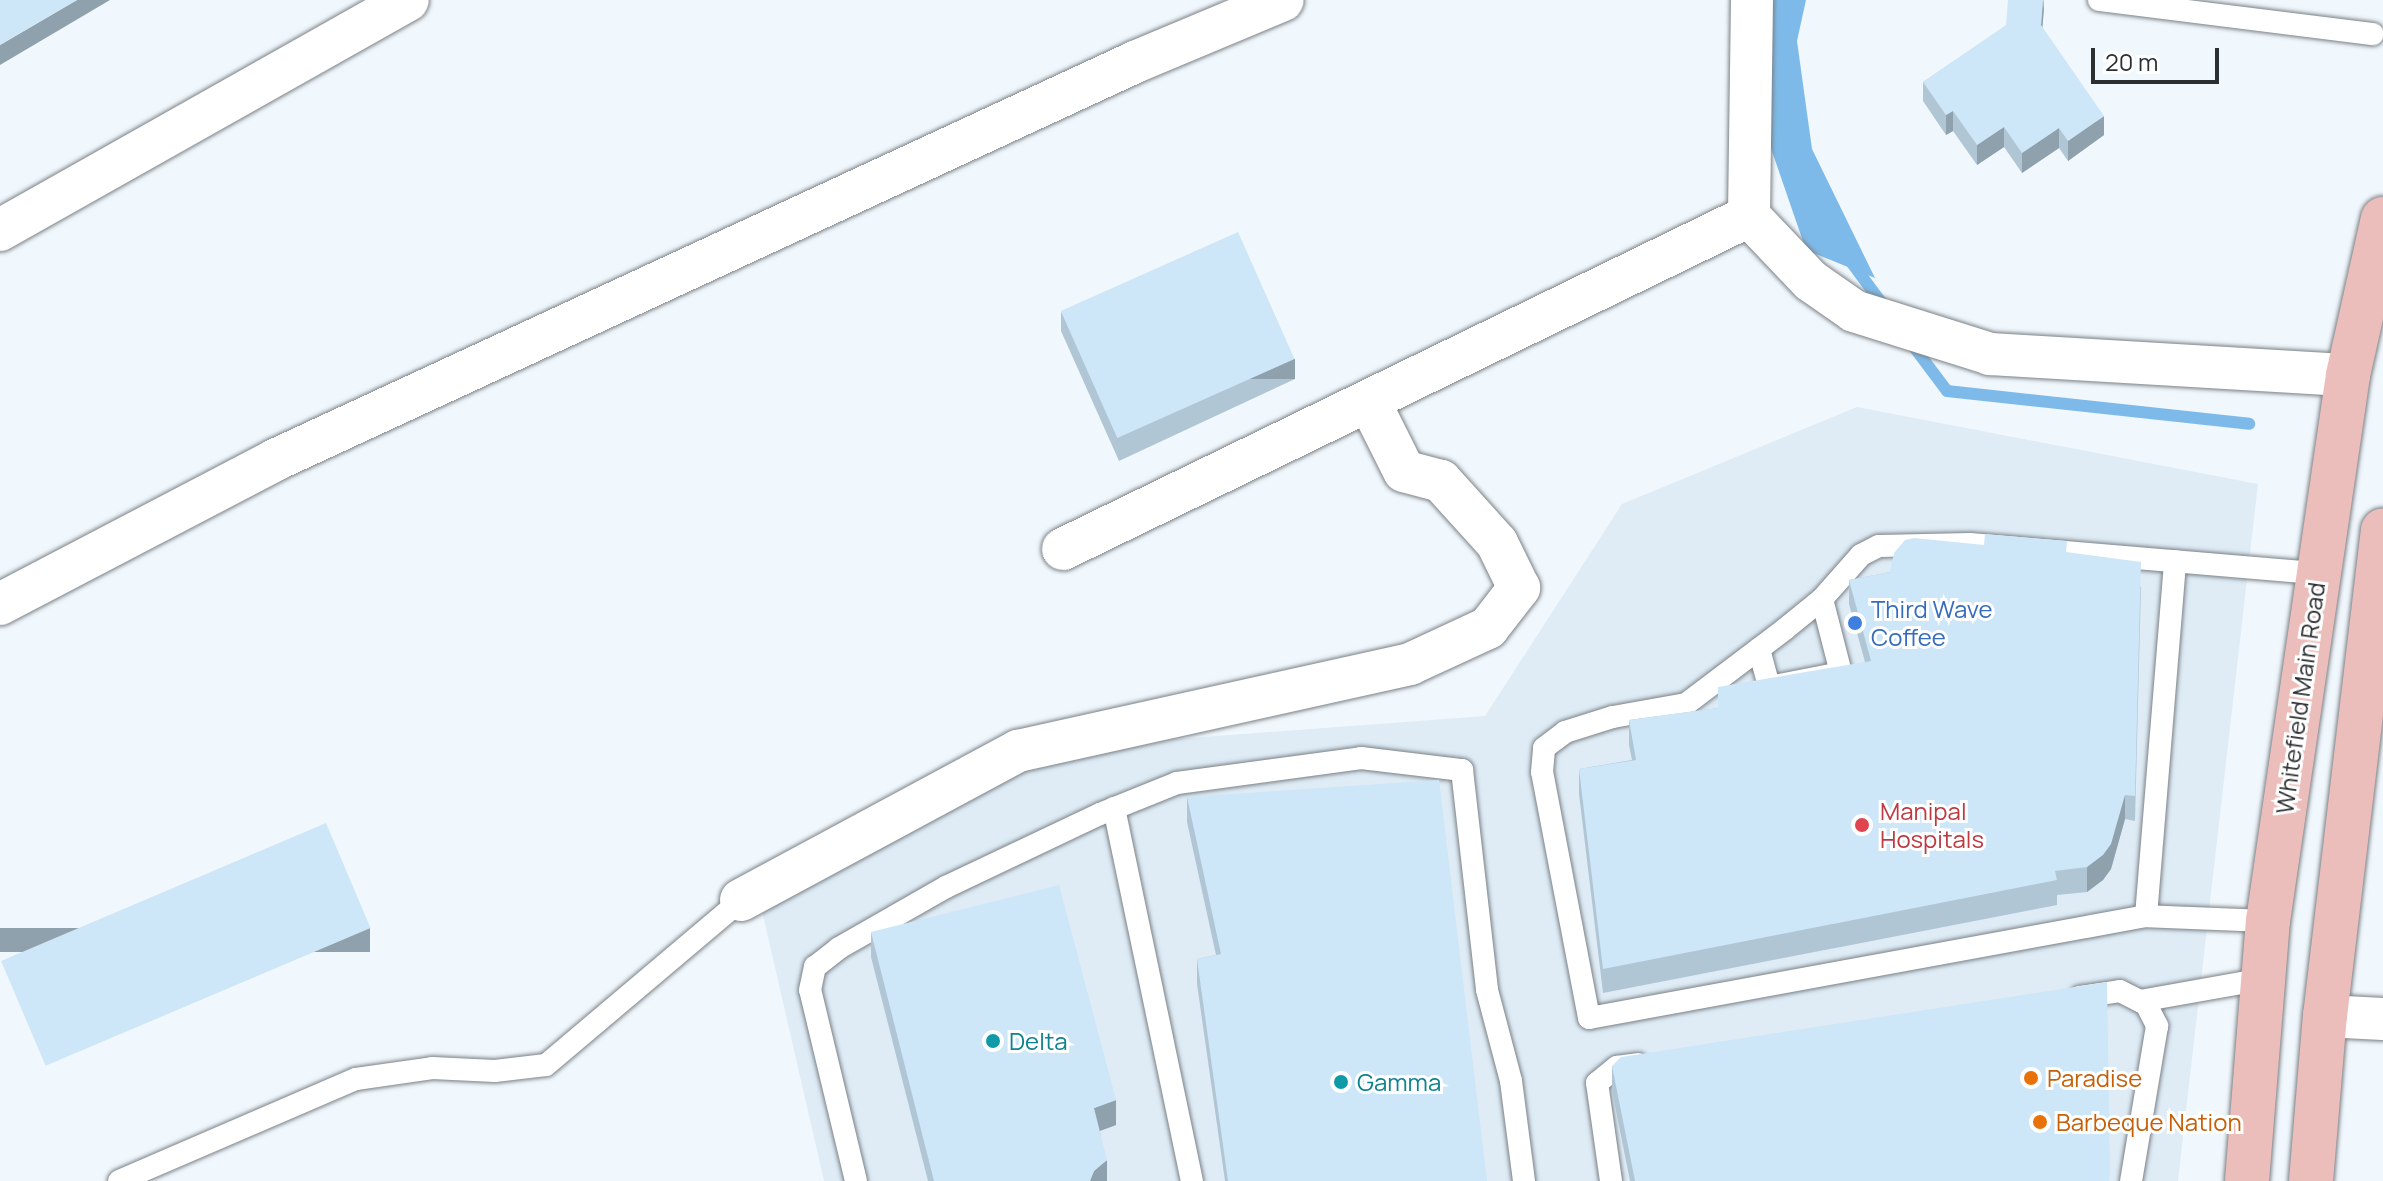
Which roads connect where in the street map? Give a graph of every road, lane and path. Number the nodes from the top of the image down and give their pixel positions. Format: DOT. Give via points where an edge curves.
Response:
graph roads {
  1 [pos="408,0"];
  2 [pos="1283,0"];
  3 [pos="1752,0"];
  4 [pos="2099,0"];
  5 [pos="2373,34"];
  6 [pos="1749,216"];
  7 [pos="2383,219"];
  8 [pos="0,230"];
  9 [pos="2348,375"];
  10 [pos="1369,401"];
  11 [pos="2382,542"];
  12 [pos="1063,549"];
  13 [pos="2175,561"];
  14 [pos="2318,573"];
  15 [pos="1822,599"];
  16 [pos="0,604"];
  17 [pos="1759,649"];
  18 [pos="1114,808"];
  19 [pos="741,900"];
  20 [pos="2146,916"];
  21 [pos="2268,921"];
  22 [pos="2263,979"];
  23 [pos="2057,1000"];
  24 [pos="2140,1001"];
  25 [pos="2325,1016"];
  26 [pos="2383,1019"];
  27 [pos="1664,1060"];
  28 [pos="119,1181"];
  29 [pos="856,1181"];
  30 [pos="1192,1181"];
  31 [pos="1524,1181"];
  32 [pos="1611,1181"];
  33 [pos="2131,1181"];
  34 [pos="2247,1181"];
  35 [pos="2311,1181"];
  1 -- 8 [label="street"];
  2 -- 16 [label="street" via="1135,62 275,460"];
  3 -- 6 [label="street"];
  4 -- 5 [label="lane"];
  6 -- 9 [label="street" via="1811,281 1854,311 1990,354"];
  6 -- 10 [label="street"];
  7 -- 9 [label="main road, Whitefield Main Road"];
  9 -- 14 [label="main road, Whitefield Main Road"];
  10 -- 12 [label="street"];
  10 -- 19 [label="street" via="1404,471 1441,481 1497,543 1519,588 1488,628 1410,664 1018,751"];
  11 -- 25 [label="main road"];
  13 -- 14 [label="lane"];
  13 -- 15 [label="lane" via="1970,544 1879,546 1861,555"];
  13 -- 20 [label="lane"];
  14 -- 21 [label="main road, Whitefield Main Road"];
  15 -- 17 [label="lane"];
  15 -- 17 [label="lane" via="1841,673 1769,687"];
  17 -- 20 [label="lane" via="1686,704 1589,724 1565,732 1544,748 1542,772 1573,892 1589,1018"];
  18 -- 29 [label="lane" via="946,887 815,967 810,990"];
  18 -- 30 [label="lane"];
  18 -- 31 [label="lane" via="1177,783 1361,758 1462,770 1487,990 1511,1081"];
  19 -- 28 [label="lane" via="546,1065 495,1071 432,1068 356,1079"];
  20 -- 21 [label="lane"];
  21 -- 22 [label="main road, Whitefield Main Road"];
  22 -- 24 [label="lane"];
  22 -- 34 [label="main road, Whitefield Main Road"];
  23 -- 24 [label="lane" via="2120,991"];
  24 -- 33 [label="lane" via="2157,1026"];
  25 -- 26 [label="street"];
  25 -- 35 [label="main road"];
  27 -- 32 [label="lane" via="1617,1067 1597,1083"];
}
